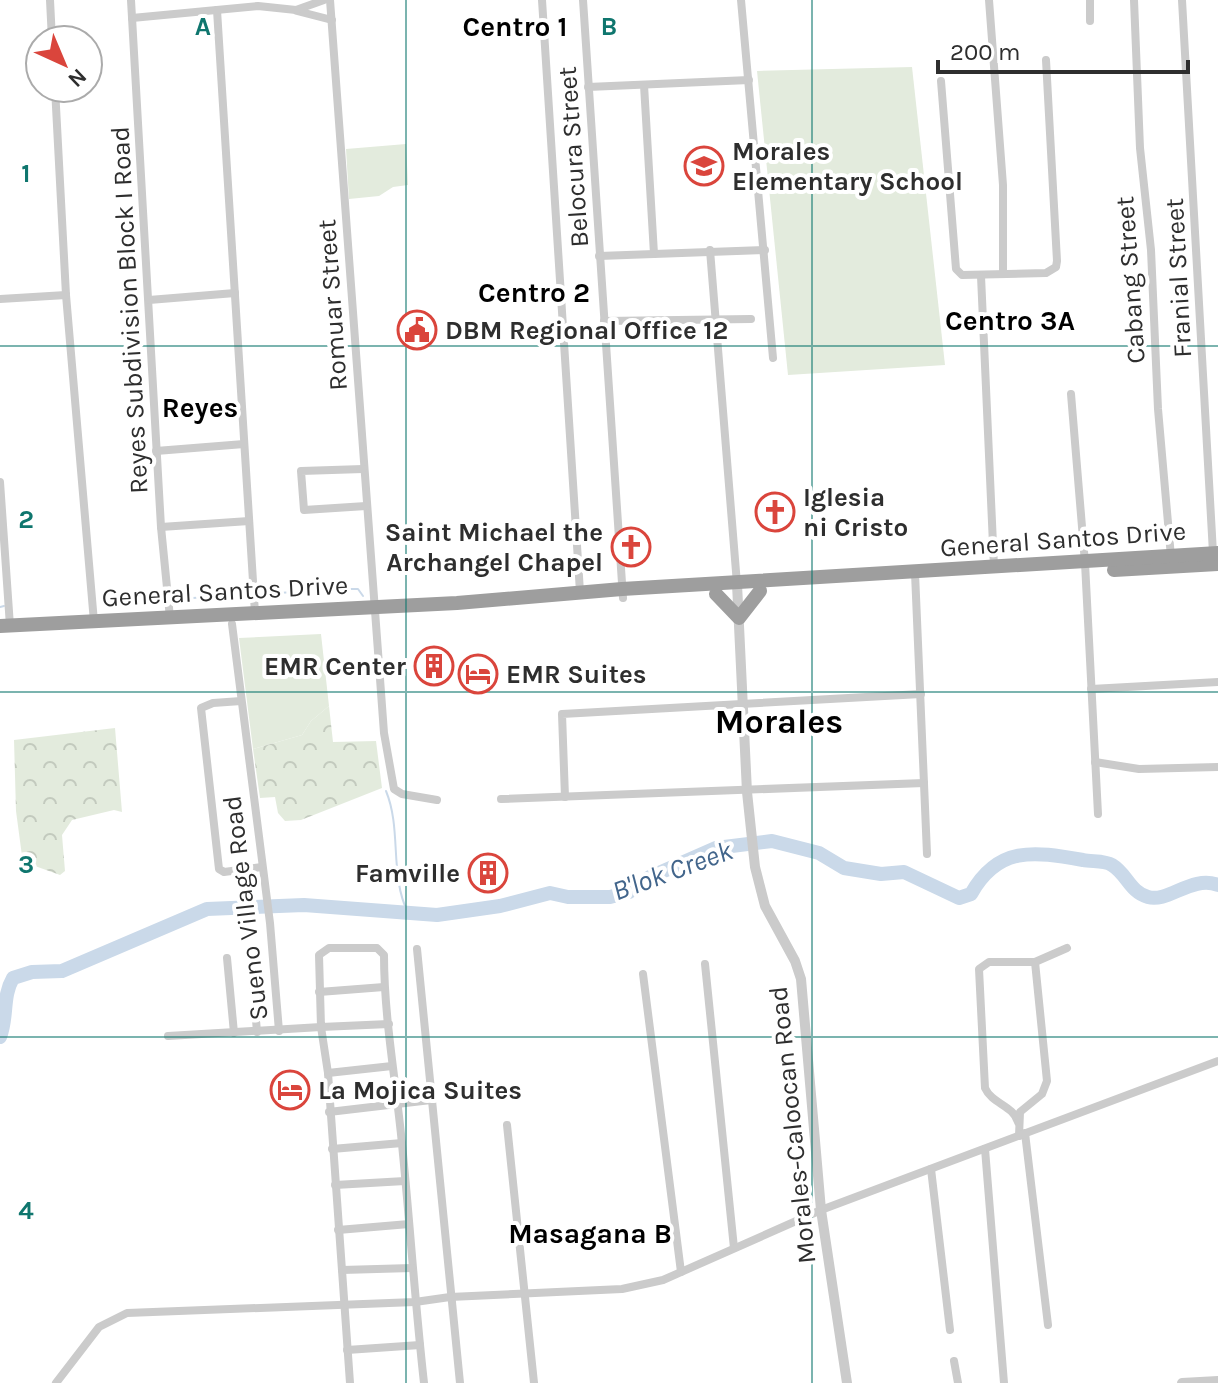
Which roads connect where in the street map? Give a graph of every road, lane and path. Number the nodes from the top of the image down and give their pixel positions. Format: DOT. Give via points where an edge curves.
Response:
graph roads {
  1 [pos="50,0"];
  2 [pos="131,0"];
  3 [pos="324,0"];
  4 [pos="330,0"];
  5 [pos="542,0"];
  6 [pos="583,0"];
  7 [pos="741,0"];
  8 [pos="989,0"];
  9 [pos="1090,0"];
  10 [pos="1134,0"];
  11 [pos="1182,0"];
  12 [pos="217,10"];
  13 [pos="296,10"];
  14 [pos="132,18"];
  15 [pos="332,20"];
  16 [pos="1090,21"];
  17 [pos="51,24"];
  18 [pos="1046,60"];
  19 [pos="749,80"];
  20 [pos="941,81"];
  21 [pos="644,85"];
  22 [pos="588,87"];
  23 [pos="56,104"];
  24 [pos="710,250"];
  25 [pos="765,250"];
  26 [pos="654,254"];
  27 [pos="599,256"];
  28 [pos="1003,273"];
  29 [pos="981,276"];
  30 [pos="235,293"];
  31 [pos="66,295"];
  32 [pos="0,299"];
  33 [pos="149,300"];
  34 [pos="714,319"];
  35 [pos="751,319"];
  36 [pos="604,321"];
  37 [pos="773,358"];
  38 [pos="1071,394"];
  39 [pos="244,444"];
  40 [pos="156,451"];
  41 [pos="363,469"];
  42 [pos="0,482"];
  43 [pos="366,506"];
  44 [pos="249,521"];
  45 [pos="161,527"];
  46 [pos="1171,557"];
  47 [pos="1216,557"];
  48 [pos="994,567"];
  49 [pos="1086,567"];
  50 [pos="915,578"];
  51 [pos="738,588"];
  52 [pos="760,591"];
  53 [pos="580,592"];
  54 [pos="623,593"];
  55 [pos="716,594"];
  56 [pos="374,611"];
  57 [pos="255,614"];
  58 [pos="170,618"];
  59 [pos="739,618"];
  60 [pos="94,622"];
  61 [pos="232,624"];
  62 [pos="3,629"];
  63 [pos="1218,682"];
  64 [pos="1091,689"];
  65 [pos="921,694"];
  66 [pos="241,701"];
  67 [pos="742,704"];
  68 [pos="1095,762"];
  69 [pos="1218,767"];
  70 [pos="924,783"];
  71 [pos="747,792"];
  72 [pos="565,797"];
  73 [pos="501,799"];
  74 [pos="437,800"];
  75 [pos="1098,814"];
  76 [pos="927,854"];
  77 [pos="262,867"];
  78 [pos="1067,948"];
  79 [pos="417,949"];
  80 [pos="227,958"];
  81 [pos="1035,962"];
  82 [pos="705,964"];
  83 [pos="252,971"];
  84 [pos="643,974"];
  85 [pos="384,987"];
  86 [pos="319,992"];
  87 [pos="389,1024"];
  88 [pos="321,1027"];
  89 [pos="279,1031"];
  90 [pos="257,1032"];
  91 [pos="234,1033"];
  92 [pos="168,1036"];
  93 [pos="1218,1061"];
  94 [pos="392,1066"];
  95 [pos="328,1073"];
  96 [pos="431,1100"];
  97 [pos="397,1104"];
  98 [pos="329,1112"];
  99 [pos="1018,1122"];
  100 [pos="507,1125"];
  101 [pos="1022,1135"];
  102 [pos="402,1143"];
  103 [pos="332,1149"];
  104 [pos="985,1149"];
  105 [pos="931,1169"];
  106 [pos="405,1181"];
  107 [pos="335,1185"];
  108 [pos="821,1210"];
  109 [pos="409,1224"];
  110 [pos="338,1230"];
  111 [pos="734,1248"];
  112 [pos="412,1268"];
  113 [pos="342,1270"];
  114 [pos="681,1272"];
  115 [pos="524,1293"];
  116 [pos="450,1297"];
  117 [pos="415,1302"];
  118 [pos="343,1303"];
  119 [pos="1048,1325"];
  120 [pos="950,1330"];
  121 [pos="420,1345"];
  122 [pos="347,1350"];
  123 [pos="954,1361"];
  124 [pos="1218,1381"];
  125 [pos="56,1383"];
  126 [pos="350,1383"];
  127 [pos="424,1383"];
  128 [pos="460,1383"];
  129 [pos="534,1383"];
  130 [pos="847,1383"];
  131 [pos="958,1383"];
  132 [pos="1004,1383"];
  133 [pos="1182,1383"];
  1 -- 17 [label="street"];
  2 -- 14 [label="street, Reyes Subdivision Block I Road"];
  3 -- 13 [label="street"];
  4 -- 15 [label="street, Romuar Street"];
  5 -- 53 [label="street"];
  6 -- 22 [label="street, Belocura Street"];
  7 -- 19 [label="street"];
  8 -- 28 [label="street" via="1003,185"];
  9 -- 16 [label="street"];
  10 -- 46 [label="street, Cabang Street"];
  11 -- 47 [label="street, Franial Street"];
  12 -- 13 [label="street"];
  12 -- 14 [label="street"];
  12 -- 30 [label="street"];
  13 -- 15 [label="street"];
  14 -- 33 [label="street, Reyes Subdivision Block I Road"];
  15 -- 41 [label="street, Romuar Street"];
  18 -- 28 [label="street" via="1056,267 1046,273"];
  19 -- 21 [label="street"];
  19 -- 25 [label="street"];
  20 -- 29 [label="street" via="956,269 962,275"];
  21 -- 22 [label="street"];
  21 -- 26 [label="street"];
  22 -- 27 [label="street, Belocura Street"];
  23 -- 31 [label="street"];
  24 -- 25 [label="street"];
  24 -- 26 [label="street"];
  24 -- 34 [label="street"];
  25 -- 37 [label="street"];
  26 -- 27 [label="street"];
  27 -- 36 [label="street, Belocura Street"];
  28 -- 29 [label="street"];
  29 -- 48 [label="street"];
  30 -- 33 [label="street"];
  30 -- 39 [label="street"];
  31 -- 32 [label="street"];
  31 -- 60 [label="street"];
  33 -- 40 [label="street, Reyes Subdivision Block I Road"];
  34 -- 35 [label="street"];
  34 -- 36 [label="street"];
  34 -- 51 [label="street"];
  36 -- 54 [label="street, Belocura Street"];
  38 -- 49 [label="street"];
  39 -- 40 [label="street"];
  39 -- 44 [label="street"];
  40 -- 45 [label="street, Reyes Subdivision Block I Road"];
  41 -- 43 [label="street, Romuar Street"];
  41 -- 43 [label="street" via="301,471 304,510"];
  42 -- 62 [label="street"];
  43 -- 56 [label="street, Romuar Street"];
  44 -- 45 [label="street"];
  44 -- 57 [label="street"];
  45 -- 58 [label="street, Reyes Subdivision Block I Road"];
  46 -- 47 [label="highway, General Santos Drive"];
  46 -- 49 [label="highway, General Santos Drive"];
  47 -- 49 [label="highway, General Santos Drive"];
  48 -- 49 [label="highway, General Santos Drive"];
  48 -- 50 [label="highway, General Santos Drive"];
  49 -- 50 [label="highway, General Santos Drive"];
  49 -- 64 [label="street"];
  50 -- 51 [label="highway, General Santos Drive"];
  50 -- 52 [label="highway, General Santos Drive"];
  50 -- 65 [label="street"];
  51 -- 52 [label="highway, General Santos Drive"];
  51 -- 54 [label="highway, General Santos Drive"];
  51 -- 55 [label="highway, General Santos Drive"];
  51 -- 59 [label="street, Morales-Caloocan Road"];
  52 -- 59 [label="highway"];
  53 -- 54 [label="highway, General Santos Drive"];
  53 -- 56 [label="highway, General Santos Drive"];
  54 -- 55 [label="highway, General Santos Drive"];
  54 -- 56 [label="highway, General Santos Drive"];
  55 -- 59 [label="highway"];
  56 -- 57 [label="highway, General Santos Drive"];
  56 -- 61 [label="highway, General Santos Drive"];
  56 -- 74 [label="street, Romuar Street" via="392,786 402,794"];
  57 -- 58 [label="highway, General Santos Drive"];
  58 -- 60 [label="highway, General Santos Drive"];
  59 -- 67 [label="street, Morales-Caloocan Road"];
  60 -- 62 [label="highway, General Santos Drive"];
  61 -- 62 [label="highway, General Santos Drive"];
  61 -- 66 [label="street, Sueno Village Road"];
  63 -- 64 [label="street"];
  64 -- 68 [label="street"];
  65 -- 67 [label="street"];
  65 -- 70 [label="street"];
  66 -- 77 [label="street, Sueno Village Road"];
  66 -- 77 [label="street" via="203,704 200,713 219,869"];
  67 -- 71 [label="street, Morales-Caloocan Road"];
  67 -- 72 [label="street" via="562,714"];
  68 -- 69 [label="street" via="1139,769"];
  68 -- 75 [label="street"];
  70 -- 71 [label="street"];
  70 -- 76 [label="street"];
  71 -- 72 [label="street"];
  71 -- 108 [label="street, Morales-Caloocan Road" via="765,906 801,979"];
  72 -- 73 [label="street"];
  77 -- 89 [label="street, Sueno Village Road"];
  78 -- 81 [label="street"];
  79 -- 96 [label="street"];
  80 -- 91 [label="street"];
  81 -- 99 [label="street" via="1046,1090 1025,1105"];
  81 -- 99 [label="street" via="989,962 979,969 977,979 985,1088 993,1100 1014,1112"];
  82 -- 111 [label="street"];
  83 -- 90 [label="street"];
  84 -- 114 [label="street"];
  85 -- 86 [label="street"];
  85 -- 86 [label="street" via="381,950 329,948 317,961"];
  85 -- 87 [label="street"];
  86 -- 88 [label="street"];
  87 -- 88 [label="street, Sueno Village Road"];
  87 -- 94 [label="street"];
  88 -- 89 [label="street, Sueno Village Road"];
  88 -- 95 [label="street"];
  89 -- 90 [label="street"];
  90 -- 91 [label="street"];
  91 -- 92 [label="street"];
  93 -- 101 [label="street"];
  94 -- 95 [label="street"];
  94 -- 97 [label="street"];
  95 -- 98 [label="street"];
  96 -- 97 [label="street"];
  96 -- 116 [label="street"];
  97 -- 98 [label="street"];
  97 -- 102 [label="street"];
  98 -- 103 [label="street"];
  99 -- 101 [label="street"];
  100 -- 115 [label="street"];
  101 -- 104 [label="street"];
  101 -- 119 [label="street"];
  102 -- 103 [label="street"];
  102 -- 106 [label="street"];
  103 -- 107 [label="street"];
  104 -- 105 [label="street"];
  104 -- 132 [label="street"];
  105 -- 108 [label="street"];
  105 -- 120 [label="street"];
  106 -- 107 [label="street"];
  106 -- 109 [label="street"];
  107 -- 110 [label="street"];
  108 -- 111 [label="street"];
  108 -- 130 [label="street, Morales-Caloocan Road"];
  109 -- 110 [label="street"];
  109 -- 112 [label="street"];
  110 -- 113 [label="street"];
  111 -- 114 [label="street"];
  112 -- 113 [label="street"];
  112 -- 117 [label="street"];
  113 -- 118 [label="street"];
  114 -- 115 [label="street" via="622,1289"];
  115 -- 116 [label="street"];
  115 -- 129 [label="street"];
  116 -- 117 [label="street"];
  116 -- 128 [label="street"];
  117 -- 118 [label="street"];
  117 -- 121 [label="street"];
  118 -- 122 [label="street"];
  118 -- 125 [label="street" via="118,1315 99,1327"];
  121 -- 122 [label="street"];
  121 -- 127 [label="street"];
  122 -- 126 [label="street"];
  123 -- 131 [label="street"];
  124 -- 133 [label="street"];
}
